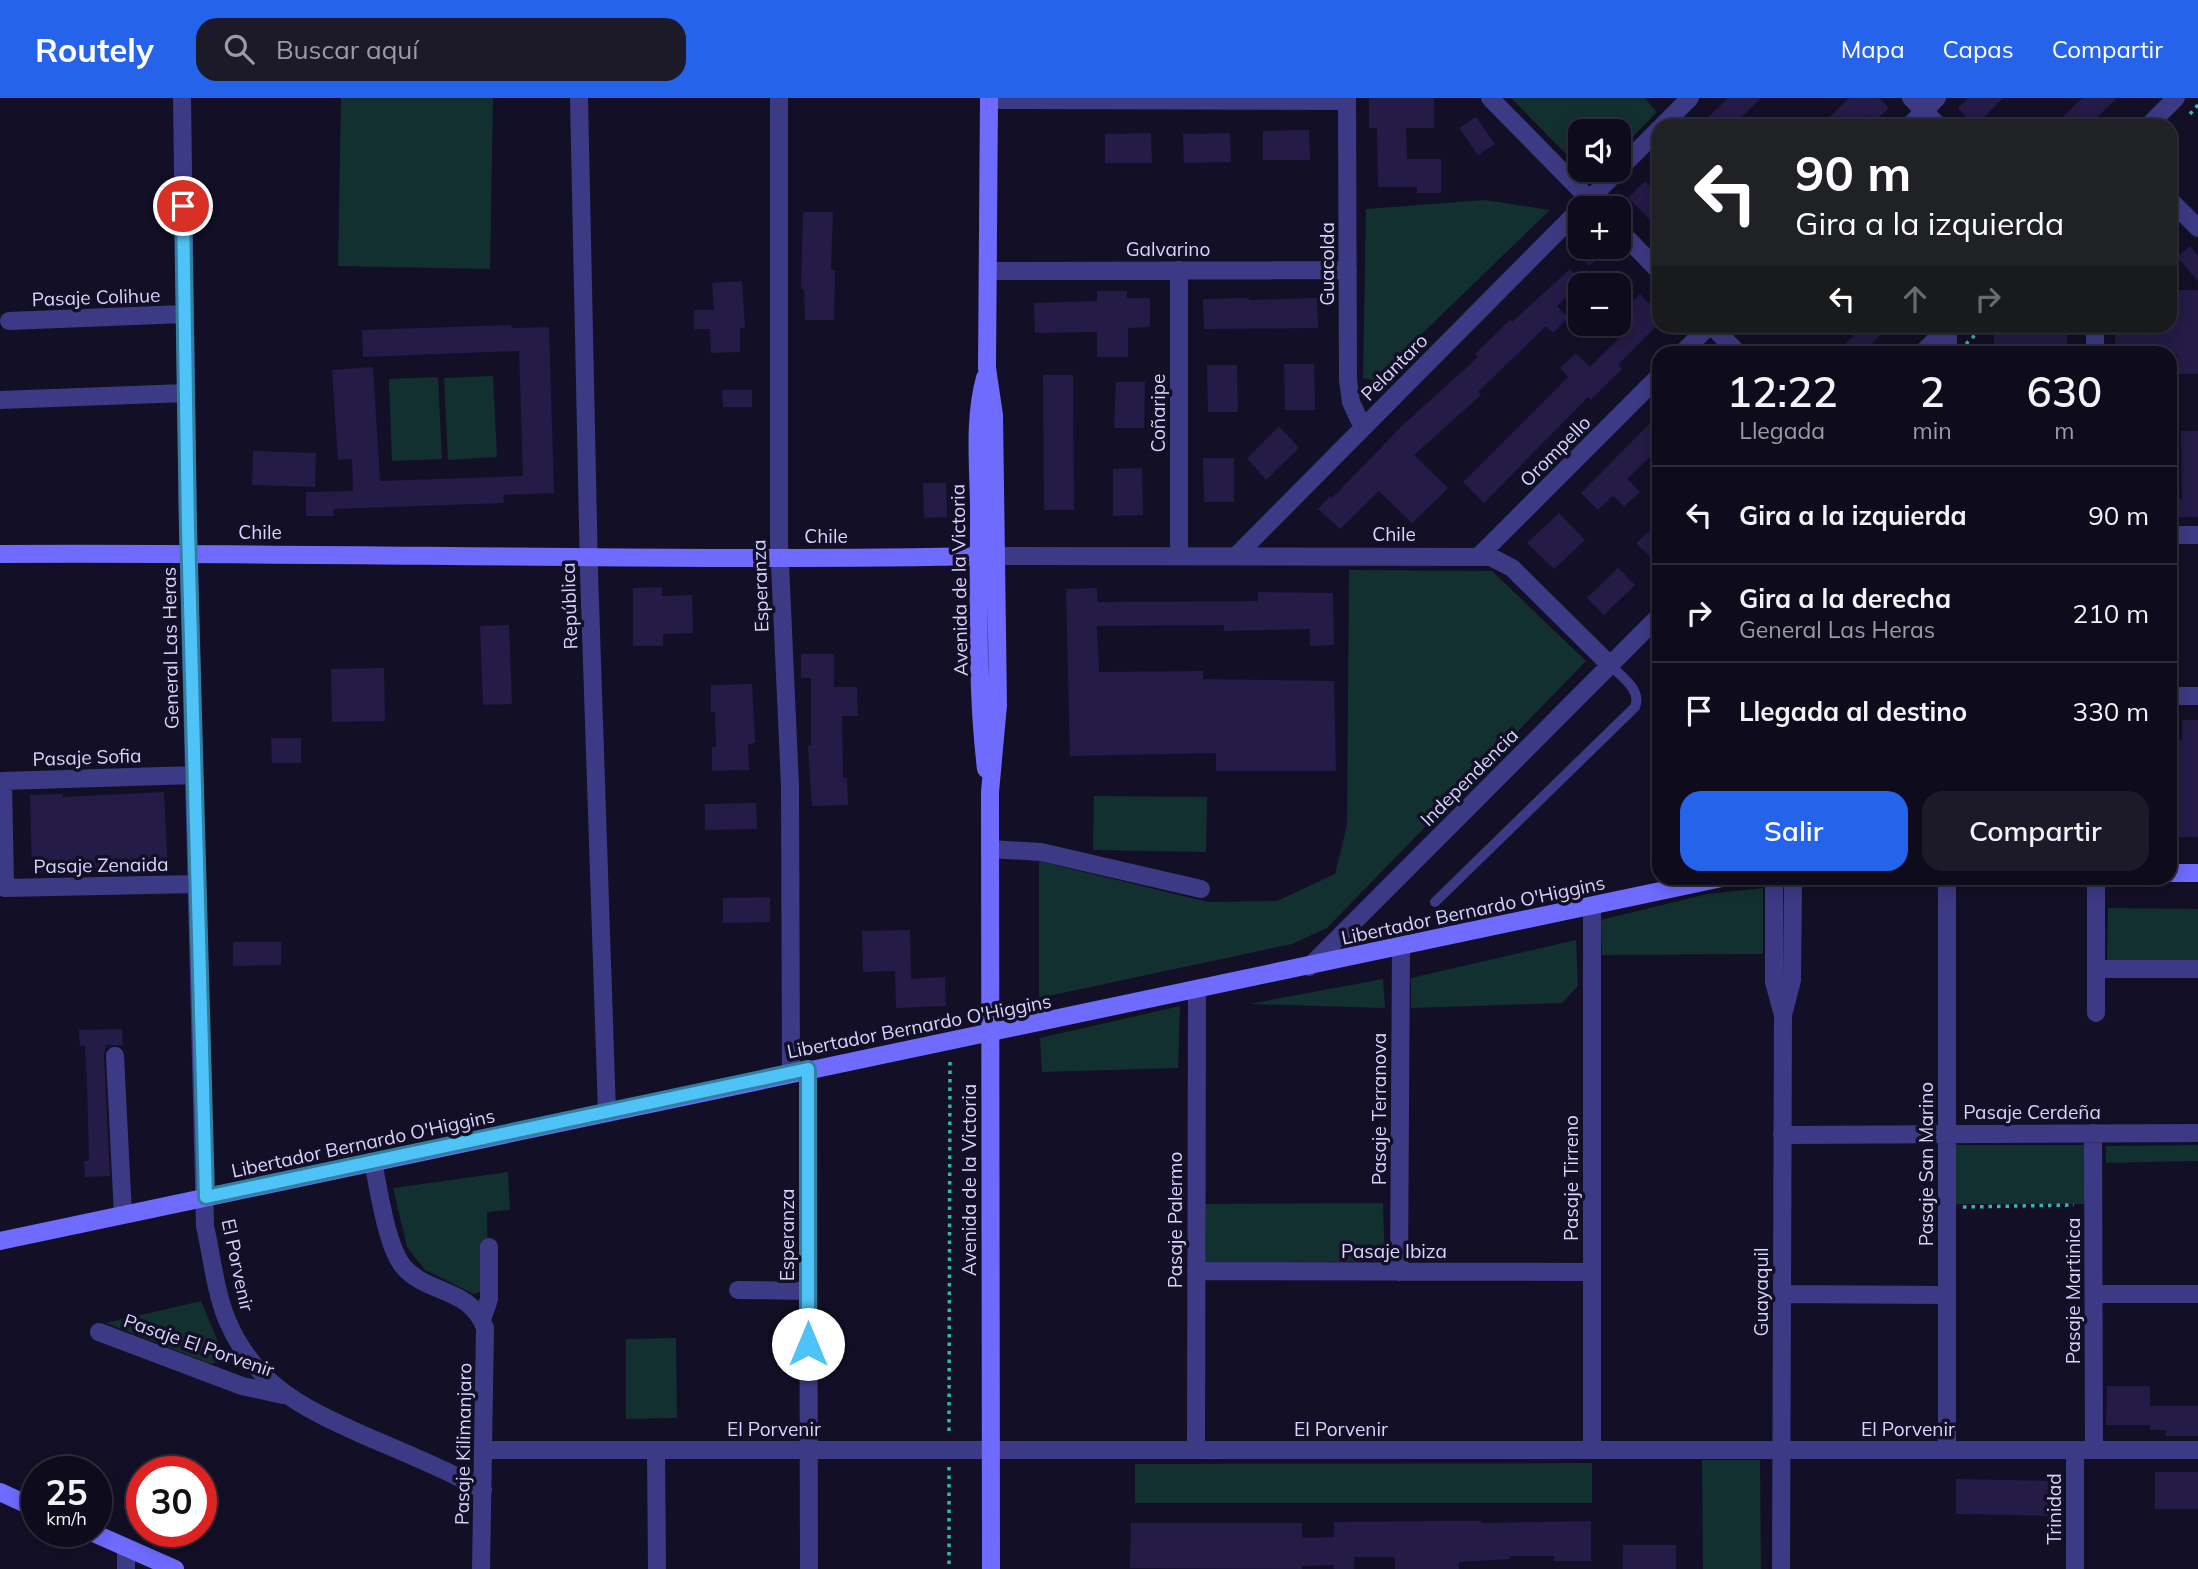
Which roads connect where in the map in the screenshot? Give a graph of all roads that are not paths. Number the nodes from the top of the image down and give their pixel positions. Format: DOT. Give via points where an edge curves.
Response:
graph roads {
  1 [pos="183,98"];
  2 [pos="579,98"];
  3 [pos="779,98"];
  4 [pos="1490,98"];
  5 [pos="1910,98"];
  6 [pos="2176,98"];
  7 [pos="989,99"];
  8 [pos="1347,99"];
  9 [pos="1679,102"];
  10 [pos="1930,104"];
  11 [pos="1667,119"];
  12 [pos="1916,119"];
  13 [pos="2155,119"];
  14 [pos="1652,137"];
  15 [pos="1578,196"];
  16 [pos="1596,196"];
  17 [pos="2177,207"];
  18 [pos="1568,225"];
  19 [pos="2198,228"];
  20 [pos="1631,242"];
  21 [pos="1652,264"];
  22 [pos="1179,270"];
  23 [pos="1348,270"];
  24 [pos="988,271"];
  25 [pos="184,314"];
  26 [pos="9,321"];
  27 [pos="1703,333"];
  28 [pos="1717,333"];
  29 [pos="1942,333"];
  30 [pos="1689,346"];
  31 [pos="1730,346"];
  32 [pos="1930,346"];
  33 [pos="1652,383"];
  34 [pos="185,393"];
  35 [pos="0,400"];
  36 [pos="1363,428"];
  37 [pos="2177,535"];
  38 [pos="2198,535"];
  39 [pos="188,553"];
  40 [pos="0,554"];
  41 [pos="1179,555"];
  42 [pos="1237,555"];
  43 [pos="1480,555"];
  44 [pos="589,556"];
  45 [pos="987,556"];
  46 [pos="779,557"];
  47 [pos="1652,623"];
  48 [pos="1610,665"];
  49 [pos="2177,696"];
  50 [pos="2198,696"];
  51 [pos="194,775"];
  52 [pos="990,849"];
  53 [pos="2177,873"];
  54 [pos="2198,873"];
  55 [pos="197,884"];
  56 [pos="1690,885"];
  57 [pos="1774,885"];
  58 [pos="1793,885"];
  59 [pos="1947,885"];
  60 [pos="2096,885"];
  61 [pos="5,888"];
  62 [pos="1201,889"];
  63 [pos="1435,902"];
  64 [pos="1592,906"];
  65 [pos="1401,947"];
  66 [pos="1309,967"];
  67 [pos="2096,969"];
  68 [pos="2198,969"];
  69 [pos="1197,991"];
  70 [pos="2096,1013"];
  71 [pos="1783,1016"];
  72 [pos="990,1033"];
  73 [pos="115,1056"];
  74 [pos="799,1071"];
  75 [pos="607,1112"];
  76 [pos="2093,1133"];
  77 [pos="2198,1133"];
  78 [pos="1947,1134"];
  79 [pos="1783,1135"];
  80 [pos="373,1162"];
  81 [pos="206,1197"];
  82 [pos="123,1215"];
  83 [pos="0,1241"];
  84 [pos="489,1247"];
  85 [pos="1196,1271"];
  86 [pos="1399,1272"];
  87 [pos="1592,1272"];
  88 [pos="738,1290"];
  89 [pos="808,1291"];
  90 [pos="2198,1293"];
  91 [pos="1782,1294"];
  92 [pos="2094,1294"];
  93 [pos="1947,1295"];
  94 [pos="482,1320"];
  95 [pos="99,1332"];
  96 [pos="286,1396"];
  97 [pos="484,1450"];
  98 [pos="656,1450"];
  99 [pos="808,1450"];
  100 [pos="990,1450"];
  101 [pos="1196,1450"];
  102 [pos="1592,1450"];
  103 [pos="1781,1450"];
  104 [pos="1947,1450"];
  105 [pos="2074,1450"];
  106 [pos="2094,1450"];
  107 [pos="2198,1450"];
  108 [pos="483,1490"];
  109 [pos="0,1492"];
  110 [pos="21,1501"];
  111 [pos="112,1541"];
  112 [pos="127,1548"];
  113 [pos="126,1569"];
  114 [pos="175,1569"];
  115 [pos="481,1569"];
  116 [pos="657,1569"];
  117 [pos="808,1569"];
  118 [pos="991,1569"];
  119 [pos="1781,1569"];
  120 [pos="2074,1569"];
  1 -- 25 [label="street, General Las Heras"];
  2 -- 44 [label="street, República"];
  3 -- 46 [label="street, Esperanza"];
  4 -- 15 [label="street"];
  5 -- 10 [label="street"];
  6 -- 13 [label="street"];
  7 -- 8 [label="street"];
  7 -- 24 [label="street, Avenida de la Victoria"];
  8 -- 23 [label="street, Guacolda"];
  9 -- 11 [label="street, Pelantaro"];
  10 -- 12 [label="street"];
  14 -- 16 [label="street, Pelantaro"];
  17 -- 19 [label="street"];
  18 -- 36 [label="street, Pelantaro"];
  20 -- 21 [label="street"];
  22 -- 23 [label="street, Galvarino"];
  22 -- 24 [label="street, Galvarino"];
  22 -- 41 [label="street, Coñaripe"];
  23 -- 36 [label="street, Guacolda" via="1349,391"];
  24 -- 45 [label="street, Avenida de la Victoria" via="987,368 994,415"];
  25 -- 26 [label="street, Pasaje Colihue"];
  25 -- 34 [label="street, General Las Heras"];
  27 -- 30 [label="street"];
  28 -- 31 [label="street"];
  29 -- 32 [label="street"];
  33 -- 43 [label="street, Orompello"];
  34 -- 35 [label="street"];
  34 -- 39 [label="street, General Las Heras"];
  36 -- 42 [label="street, Pelantaro"];
  37 -- 38 [label="street"];
  39 -- 40 [label="street, Chile"];
  39 -- 44 [label="street, Chile"];
  39 -- 51 [label="street, General Las Heras"];
  41 -- 42 [label="street, Chile"];
  41 -- 45 [label="street, Chile"];
  42 -- 43 [label="street, Chile"];
  43 -- 48 [label="street, Chile" via="1512,568"];
  44 -- 46 [label="street, Chile"];
  44 -- 75 [label="street, República"];
  45 -- 46 [label="street, Chile"];
  45 -- 52 [label="street, Avenida de la Victoria" via="998,705"];
  46 -- 74 [label="street, Esperanza"];
  47 -- 48 [label="street, Independencia"];
  48 -- 63 [label="lane" via="1636,692 1635,707"];
  48 -- 66 [label="street, Independencia"];
  49 -- 50 [label="street"];
  51 -- 55 [label="street, General Las Heras"];
  51 -- 61 [label="street, Pasaje Sofia" via="3,781"];
  52 -- 62 [label="street" via="1041,852"];
  52 -- 72 [label="street, Avenida de la Victoria"];
  53 -- 54 [label="street"];
  55 -- 61 [label="street, Pasaje Zenaida"];
  55 -- 81 [label="street, General Las Heras"];
  56 -- 64 [label="street, Libertador Bernardo O'Higgins"];
  57 -- 71 [label="street, Guayaquil" via="1774,982"];
  58 -- 71 [label="street, Guayaquil" via="1793,980"];
  59 -- 78 [label="street, Pasaje San Marino"];
  60 -- 67 [label="street"];
  64 -- 65 [label="street, Libertador Bernardo O'Higgins"];
  64 -- 87 [label="street, Pasaje Tirreno"];
  65 -- 66 [label="street, Libertador Bernardo O'Higgins"];
  65 -- 86 [label="street, Pasaje Terranova"];
  66 -- 69 [label="street, Libertador Bernardo O'Higgins"];
  67 -- 68 [label="street"];
  67 -- 70 [label="street"];
  69 -- 72 [label="street, Libertador Bernardo O'Higgins"];
  69 -- 85 [label="street, Pasaje Palermo"];
  71 -- 79 [label="street, Guayaquil"];
  72 -- 74 [label="street, Libertador Bernardo O'Higgins"];
  72 -- 100 [label="street, Avenida de la Victoria"];
  73 -- 82 [label="street"];
  74 -- 75 [label="street, Libertador Bernardo O'Higgins"];
  74 -- 89 [label="street, Esperanza"];
  75 -- 80 [label="street, Libertador Bernardo O'Higgins"];
  76 -- 77 [label="street, Pasaje Cerdeña"];
  76 -- 78 [label="street, Pasaje Cerdeña"];
  76 -- 92 [label="street, Pasaje Martinica"];
  78 -- 79 [label="street, Pasaje Cerdeña"];
  78 -- 93 [label="street, Pasaje San Marino"];
  79 -- 91 [label="street, Guayaquil"];
  80 -- 81 [label="street, Libertador Bernardo O'Higgins"];
  80 -- 94 [label="street" via="398,1259 418,1279 464,1299"];
  81 -- 82 [label="street, Libertador Bernardo O'Higgins"];
  81 -- 96 [label="street, El Porvenir" via="205,1226 227,1319 251,1362"];
  82 -- 83 [label="street, Libertador Bernardo O'Higgins"];
  84 -- 94 [label="street, Pasaje Kilimanjaro" via="489,1299"];
  85 -- 86 [label="street, Pasaje Ibiza"];
  85 -- 101 [label="street, Pasaje Palermo"];
  86 -- 87 [label="street, Pasaje Ibiza"];
  87 -- 102 [label="street, Pasaje Tirreno"];
  88 -- 89 [label="street"];
  89 -- 99 [label="street, Esperanza"];
  90 -- 92 [label="street"];
  91 -- 93 [label="street"];
  91 -- 103 [label="street, Guayaquil"];
  92 -- 106 [label="street, Pasaje Martinica"];
  93 -- 104 [label="street, Pasaje San Marino"];
  94 -- 97 [label="street, Pasaje Kilimanjaro"];
  95 -- 96 [label="street, Pasaje El Porvenir" via="242,1385"];
  96 -- 108 [label="street, El Porvenir"];
  97 -- 98 [label="street, El Porvenir"];
  97 -- 108 [label="street, Pasaje Kilimanjaro"];
  98 -- 99 [label="street, El Porvenir"];
  98 -- 116 [label="street"];
  99 -- 100 [label="street, El Porvenir"];
  99 -- 117 [label="street, Esperanza"];
  100 -- 101 [label="street, El Porvenir"];
  100 -- 118 [label="street, Avenida de la Victoria"];
  101 -- 102 [label="street, El Porvenir"];
  102 -- 103 [label="street, El Porvenir"];
  103 -- 104 [label="street, El Porvenir"];
  103 -- 119 [label="street, Guayaquil"];
  104 -- 105 [label="street, El Porvenir"];
  105 -- 106 [label="street, El Porvenir"];
  105 -- 120 [label="street, Trinidad"];
  106 -- 107 [label="street, El Porvenir"];
  108 -- 115 [label="street, Pasaje Kilimanjaro"];
  109 -- 110 [label="street"];
  111 -- 112 [label="street"];
  112 -- 113 [label="street"];
  112 -- 114 [label="street"];
}
